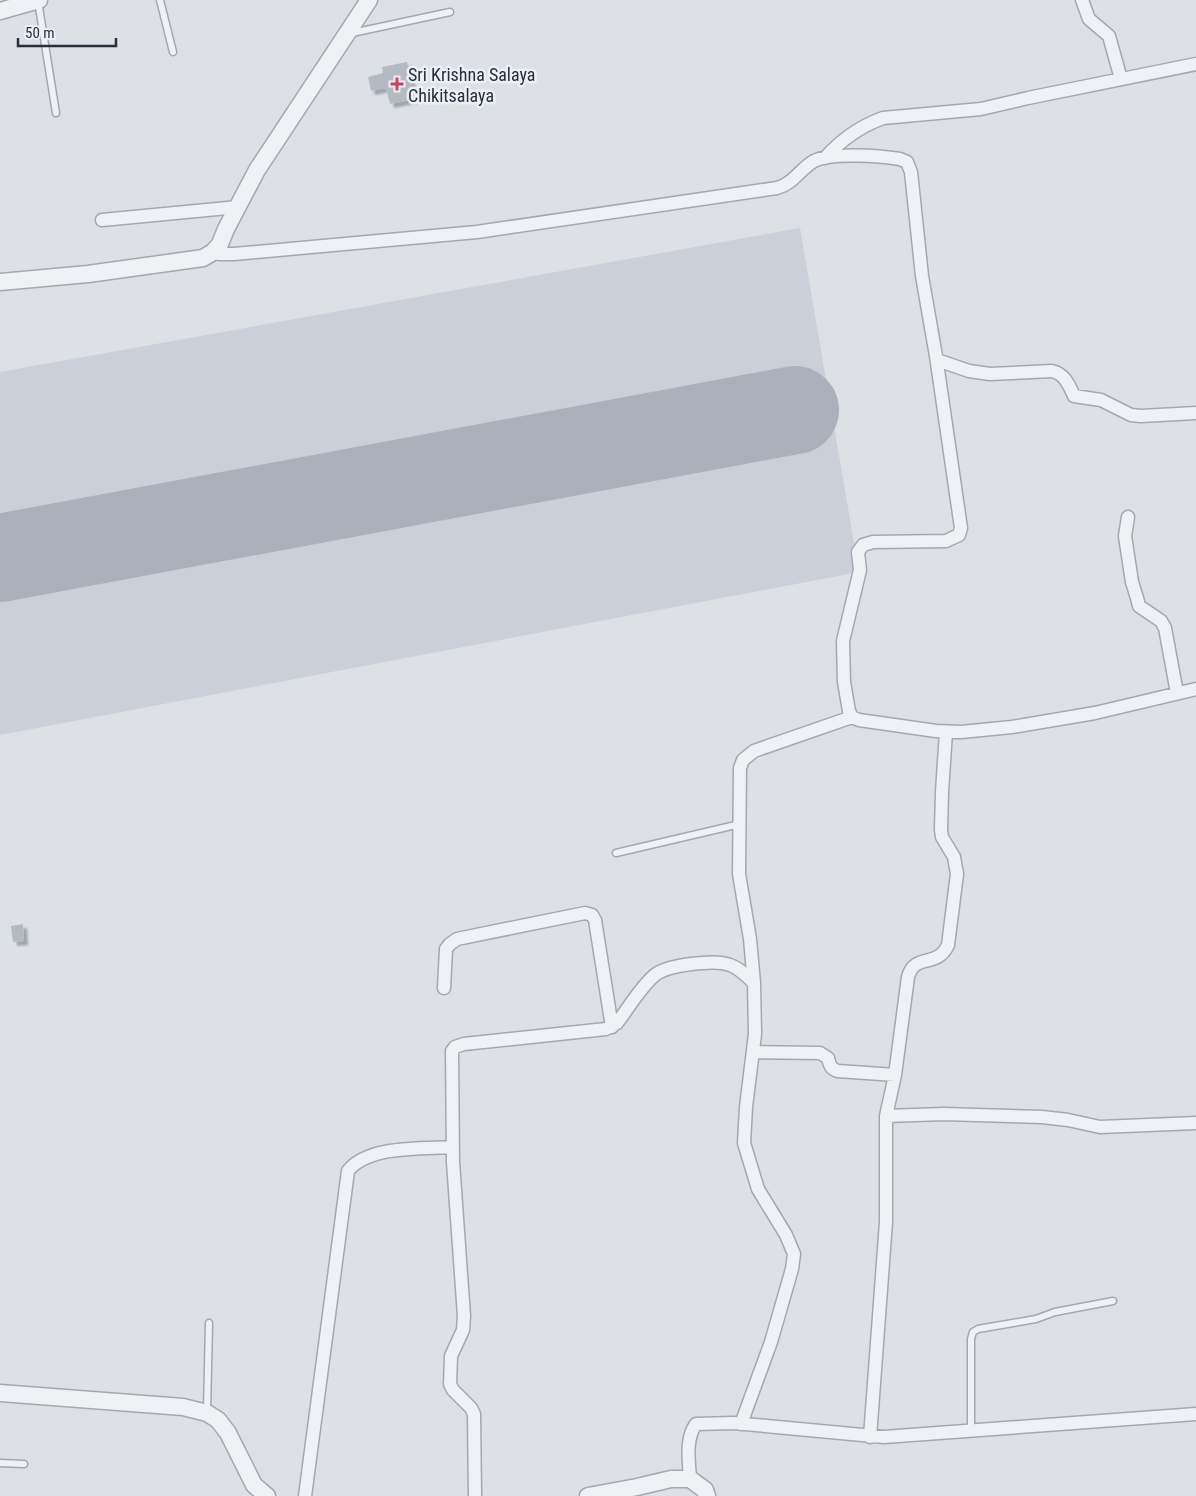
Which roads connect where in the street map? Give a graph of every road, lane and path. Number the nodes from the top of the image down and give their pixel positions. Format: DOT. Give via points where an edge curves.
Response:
graph roads {
  1 [pos="38,0"];
  2 [pos="160,0"];
  3 [pos="369,0"];
  4 [pos="1082,0"];
  5 [pos="0,12"];
  6 [pos="450,12"];
  7 [pos="346,34"];
  8 [pos="173,52"];
  9 [pos="1196,64"];
  10 [pos="1121,79"];
  11 [pos="56,113"];
  12 [pos="825,158"];
  13 [pos="238,207"];
  14 [pos="102,220"];
  15 [pos="213,252"];
  16 [pos="0,282"];
  17 [pos="936,360"];
  18 [pos="1196,413"];
  19 [pos="1128,517"];
  20 [pos="1196,689"];
  21 [pos="1177,693"];
  22 [pos="852,717"];
  23 [pos="946,732"];
  24 [pos="740,824"];
  25 [pos="616,853"];
  26 [pos="754,983"];
  27 [pos="444,988"];
  28 [pos="612,1027"];
  29 [pos="753,1052"];
  30 [pos="895,1075"];
  31 [pos="886,1116"];
  32 [pos="1196,1123"];
  33 [pos="453,1147"];
  34 [pos="1113,1301"];
  35 [pos="209,1323"];
  36 [pos="0,1393"];
  37 [pos="207,1413"];
  38 [pos="1196,1414"];
  39 [pos="741,1424"];
  40 [pos="971,1430"];
  41 [pos="870,1437"];
  42 [pos="0,1463"];
  43 [pos="24,1464"];
  44 [pos="690,1479"];
  45 [pos="267,1496"];
  46 [pos="305,1496"];
  47 [pos="475,1496"];
  48 [pos="588,1496"];
  49 [pos="707,1496"];
  1 -- 5 [label="street"];
  1 -- 11 [label="lane"];
  2 -- 8 [label="lane"];
  3 -- 7 [label="street"];
  4 -- 10 [label="street" via="1089,19 1109,36"];
  6 -- 7 [label="lane"];
  7 -- 13 [label="street" via="257,170"];
  9 -- 10 [label="street"];
  10 -- 12 [label="street" via="981,109 883,118 855,132"];
  12 -- 15 [label="street" via="815,160 786,186 777,188 467,234 234,254"];
  12 -- 17 [label="street" via="891,158 907,162"];
  13 -- 14 [label="street"];
  13 -- 15 [label="street"];
  15 -- 16 [label="street" via="203,258"];
  17 -- 18 [label="street" via="990,374 1059,372 1074,396 1101,400 1131,415"];
  17 -- 22 [label="street" via="961,532 946,541 873,542 860,547 860,570 843,641 844,682"];
  19 -- 21 [label="street" via="1125,536 1132,582 1139,606 1161,621 1165,628"];
  20 -- 21 [label="street"];
  21 -- 23 [label="street" via="1095,713 1021,725"];
  22 -- 23 [label="street"];
  22 -- 24 [label="street" via="754,751 743,760 740,768"];
  23 -- 30 [label="street" via="941,830 954,858 957,874 948,945 940,957 911,967"];
  24 -- 25 [label="lane"];
  24 -- 26 [label="street" via="739,874"];
  26 -- 28 [label="street" via="727,963 672,966 654,975"];
  26 -- 29 [label="street"];
  27 -- 28 [label="street" via="446,949 457,939 585,913 595,920"];
  28 -- 33 [label="street" via="455,1047 451,1062"];
  29 -- 30 [label="street" via="820,1053 828,1058 833,1070"];
  29 -- 39 [label="street" via="744,1144 758,1190 794,1254 771,1342"];
  30 -- 31 [label="street"];
  31 -- 32 [label="street" via="1042,1117 1100,1127"];
  31 -- 41 [label="street" via="886,1222"];
  33 -- 46 [label="street" via="383,1152 354,1163 348,1171"];
  33 -- 47 [label="street" via="464,1316 463,1330 451,1356 450,1384 474,1414"];
  34 -- 40 [label="lane" via="974,1332 971,1339"];
  35 -- 37 [label="lane"];
  36 -- 37 [label="street" via="183,1407"];
  37 -- 45 [label="street" via="218,1420 228,1433 254,1485"];
  38 -- 40 [label="street"];
  39 -- 41 [label="street"];
  39 -- 44 [label="street" via="696,1424 689,1442"];
  40 -- 41 [label="street"];
  42 -- 43 [label="lane"];
  44 -- 48 [label="street" via="671,1479"];
  44 -- 49 [label="street" via="705,1490"];
}
